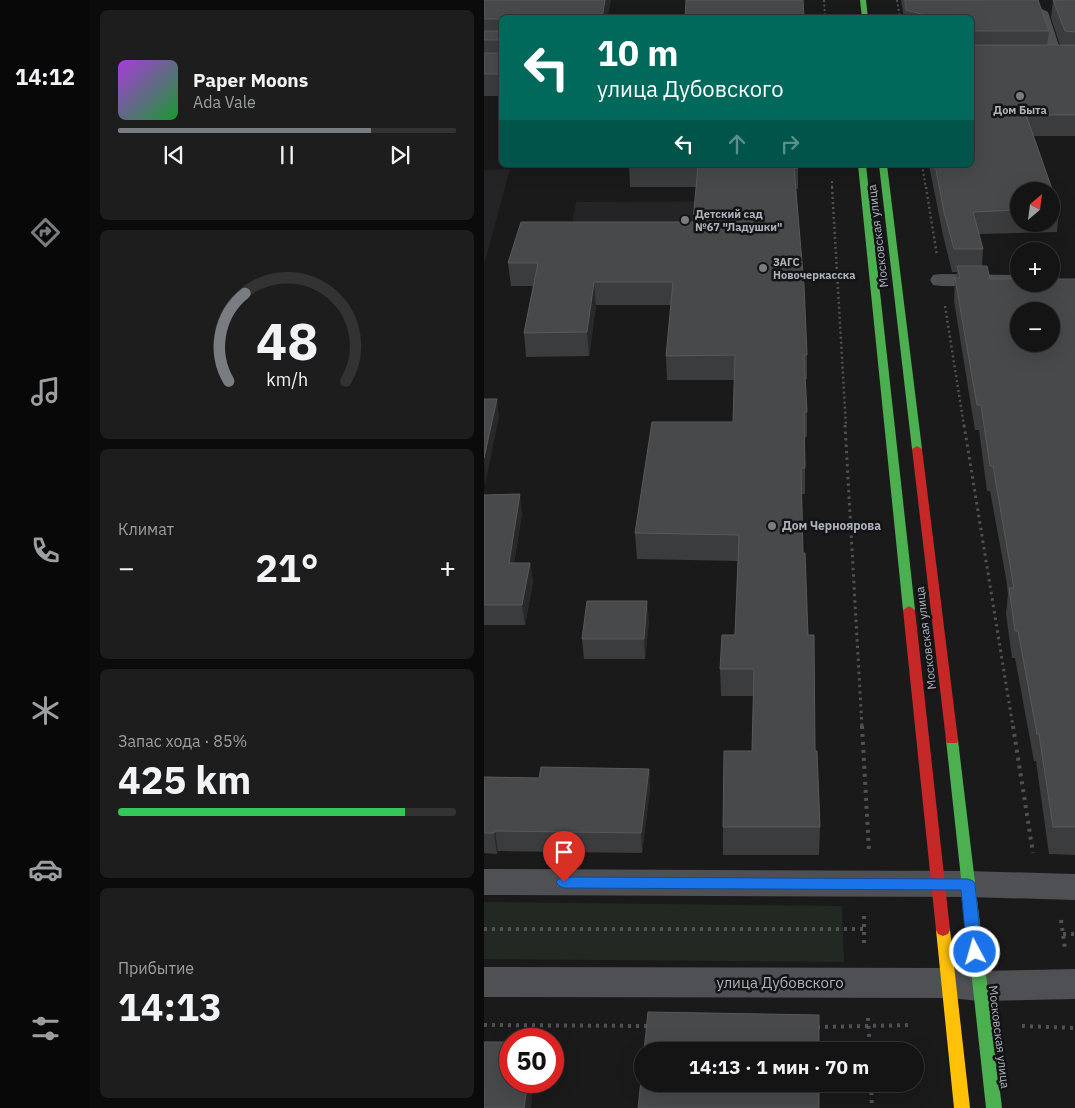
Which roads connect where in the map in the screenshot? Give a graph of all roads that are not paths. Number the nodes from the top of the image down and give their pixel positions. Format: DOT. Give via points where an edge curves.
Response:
graph roads {
  1 [pos="863,0"];
  2 [pos="1023,9"];
  3 [pos="865,15"];
  4 [pos="1042,58"];
  5 [pos="1062,58"];
  6 [pos="862,167"];
  7 [pos="883,167"];
  8 [pos="941,280"];
  9 [pos="1010,281"];
  10 [pos="484,882"];
  11 [pos="953,885"];
  12 [pos="1065,887"];
  13 [pos="484,982"];
  14 [pos="1073,984"];
  15 [pos="964,985"];
  16 [pos="962,1108"];
  17 [pos="994,1108"];
  1 -- 3 [label="main road"];
  2 -- 5 [label="lane" via="1042,12"];
  4 -- 5 [label="main road"];
  6 -- 11 [label="main road, Московская улица"];
  7 -- 11 [label="main road, Московская улица" via="966,855"];
  8 -- 9 [label="street"];
  10 -- 11 [label="street"];
  11 -- 12 [label="street"];
  11 -- 15 [label="main road, Московская улица"];
  11 -- 15 [label="main road, Московская улица"];
  13 -- 15 [label="street, улица Дубовского"];
  14 -- 15 [label="street, улица Дубовского"];
  15 -- 16 [label="main road, Московская улица" via="954,1022"];
  15 -- 17 [label="main road, Московская улица" via="984,1025"];
}
